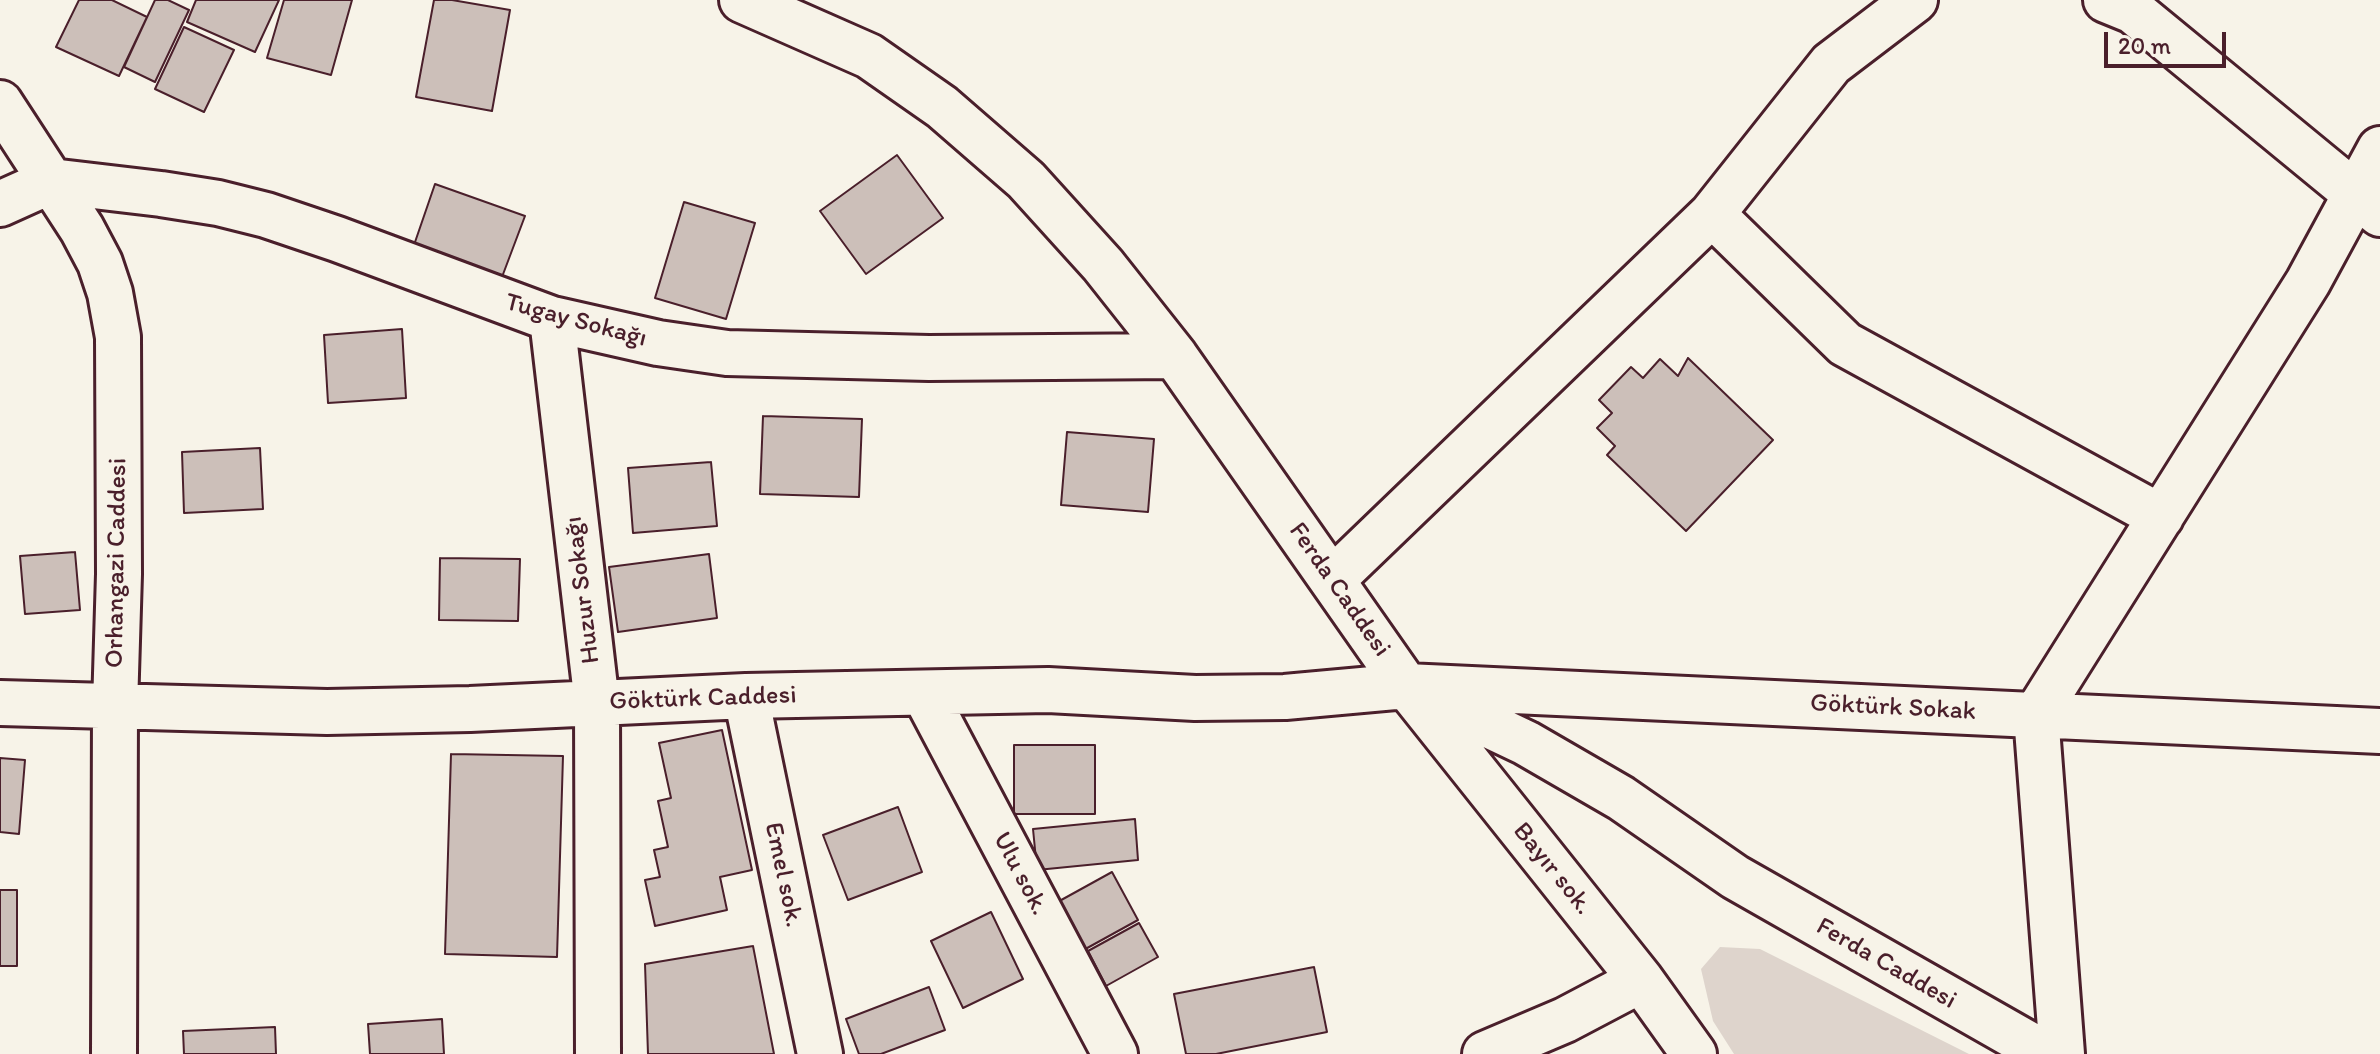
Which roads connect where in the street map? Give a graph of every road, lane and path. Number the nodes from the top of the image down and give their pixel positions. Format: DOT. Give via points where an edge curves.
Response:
graph roads {
  1 [pos="742,0"];
  2 [pos="1915,0"];
  3 [pos="2106,0"];
  4 [pos="0,103"];
  5 [pos="2380,149"];
  6 [pos="51,181"];
  7 [pos="0,204"];
  8 [pos="2368,205"];
  9 [pos="1712,214"];
  10 [pos="552,319"];
  11 [pos="1175,356"];
  12 [pos="2161,517"];
  13 [pos="1332,580"];
  14 [pos="1406,686"];
  15 [pos="924,693"];
  16 [pos="746,696"];
  17 [pos="0,703"];
  18 [pos="597,704"];
  19 [pos="115,707"];
  20 [pos="2036,715"];
  21 [pos="2380,731"];
  22 [pos="1641,980"];
  23 [pos="114,1054"];
  24 [pos="598,1054"];
  25 [pos="820,1054"];
  26 [pos="1115,1054"];
  27 [pos="1485,1054"];
  28 [pos="1694,1054"];
  29 [pos="2046,1054"];
  30 [pos="2062,1054"];
  1 -- 11 [label="street, Ferda Caddesi" via="869,56 942,107 1026,180"];
  2 -- 9 [label="street" via="1831,64"];
  3 -- 8 [label="street" via="2133,11"];
  4 -- 6 [label="street, Orhangazi Caddesi"];
  5 -- 8 [label="street"];
  6 -- 7 [label="street"];
  6 -- 10 [label="street, Tugay Sokağı" via="161,194 266,215"];
  6 -- 19 [label="street, Orhangazi Caddesi" via="100,263 118,337"];
  8 -- 12 [label="street" via="2308,282"];
  9 -- 12 [label="street" via="1845,344"];
  9 -- 13 [label="street"];
  10 -- 11 [label="street, Tugay Sokağı" via="727,353"];
  10 -- 18 [label="street, Huzur Sokağı"];
  11 -- 13 [label="street, Ferda Caddesi"];
  12 -- 20 [label="street"];
  13 -- 14 [label="street, Ferda Caddesi"];
  14 -- 15 [label="street, Göktürk Caddesi" via="1285,697 1048,690"];
  14 -- 20 [label="street, Göktürk Sokak"];
  14 -- 22 [label="street, Bayır sok."];
  14 -- 29 [label="street, Ferda Caddesi" via="1526,743 1621,798 1735,877"];
  15 -- 16 [label="street, Göktürk Caddesi"];
  15 -- 26 [label="street, Ulu sok."];
  16 -- 18 [label="street, Göktürk Caddesi"];
  16 -- 25 [label="street, Emel sok."];
  17 -- 19 [label="street, Göktürk Caddesi"];
  18 -- 19 [label="street, Göktürk Caddesi" via="327,712"];
  18 -- 24 [label="street, Huzur Sokağı"];
  19 -- 23 [label="street, Orhangazi Caddesi"];
  20 -- 21 [label="street, Göktürk Sokak"];
  20 -- 30 [label="street"];
  22 -- 27 [label="street"];
  22 -- 28 [label="street, Bayır sok."];
}
